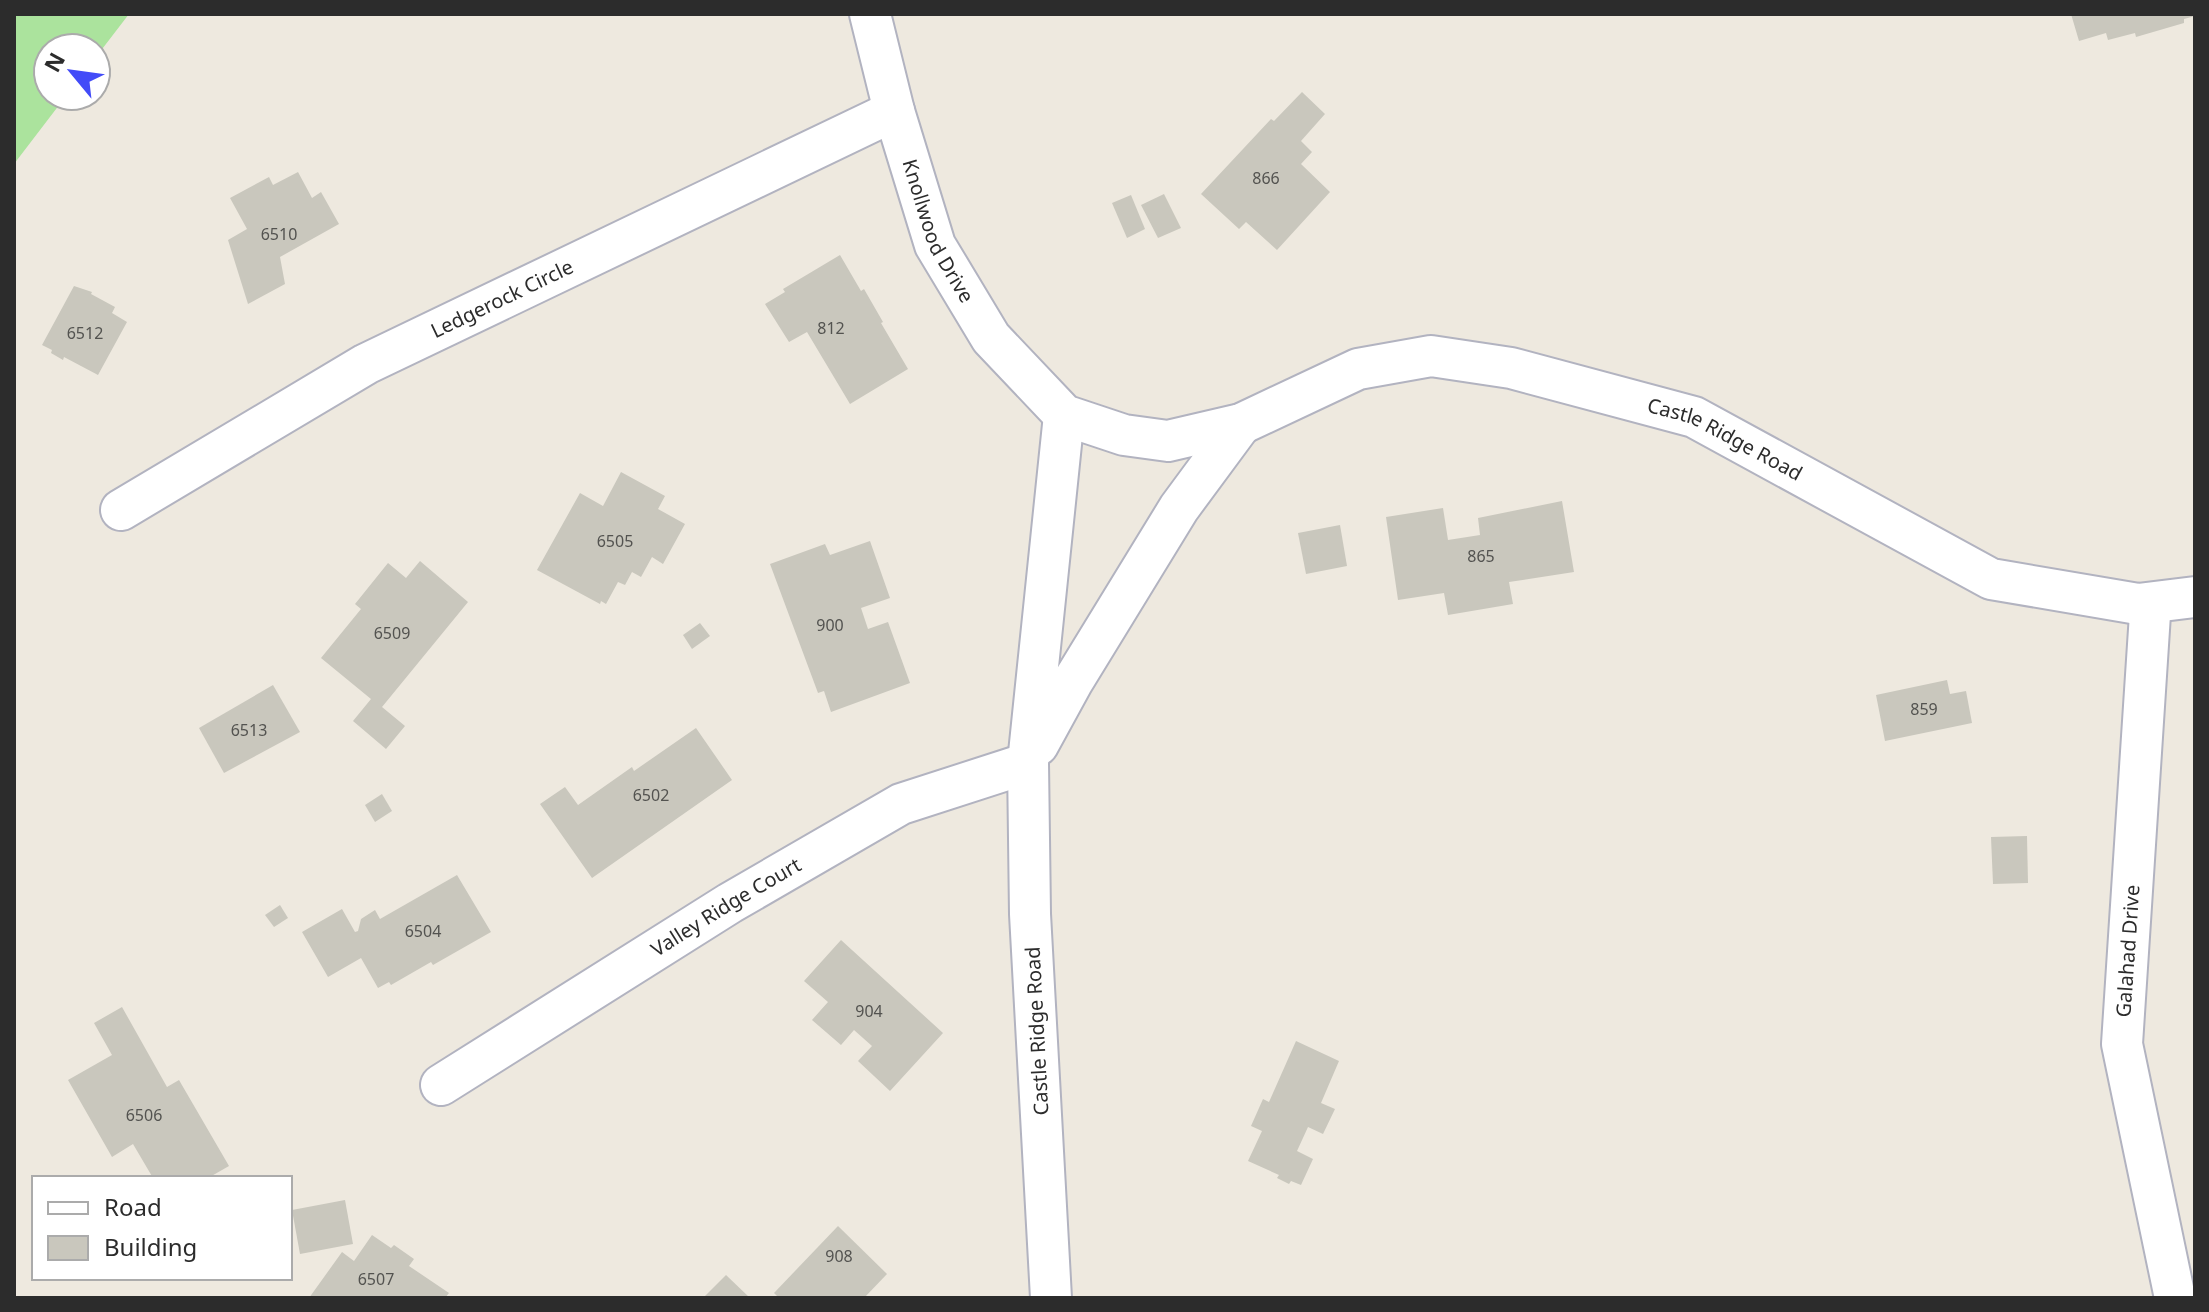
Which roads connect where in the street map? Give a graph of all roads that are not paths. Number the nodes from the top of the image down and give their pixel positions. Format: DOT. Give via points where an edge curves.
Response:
graph roads {
  1 [pos="870,14"];
  2 [pos="894,111"];
  3 [pos="1064,415"];
  4 [pos="1241,424"];
  5 [pos="121,510"];
  6 [pos="2195,597"];
  7 [pos="2138,604"];
  8 [pos="1028,763"];
  9 [pos="441,1085"];
  10 [pos="1051,1298"];
  11 [pos="2175,1298"];
  1 -- 2 [label="street, Knollwood Drive"];
  2 -- 3 [label="street, Knollwood Drive" via="935,245 991,338"];
  2 -- 5 [label="street, Ledgerock Circle" via="366,364"];
  3 -- 4 [label="street, Castle Ridge Road" via="1124,435 1168,441"];
  3 -- 8 [label="street, Castle Ridge Road"];
  4 -- 7 [label="street, Castle Ridge Road" via="1358,369 1431,356 1511,368 1694,417 1991,579"];
  4 -- 8 [label="street, Castle Ridge Road" via="1179,508"];
  6 -- 7 [label="street, Castle Ridge Road"];
  7 -- 11 [label="street, Galahad Drive" via="2150,614 2122,1044"];
  8 -- 9 [label="street, Valley Ridge Court" via="901,804 730,903"];
  8 -- 10 [label="street, Castle Ridge Road" via="1030,914"];
}
